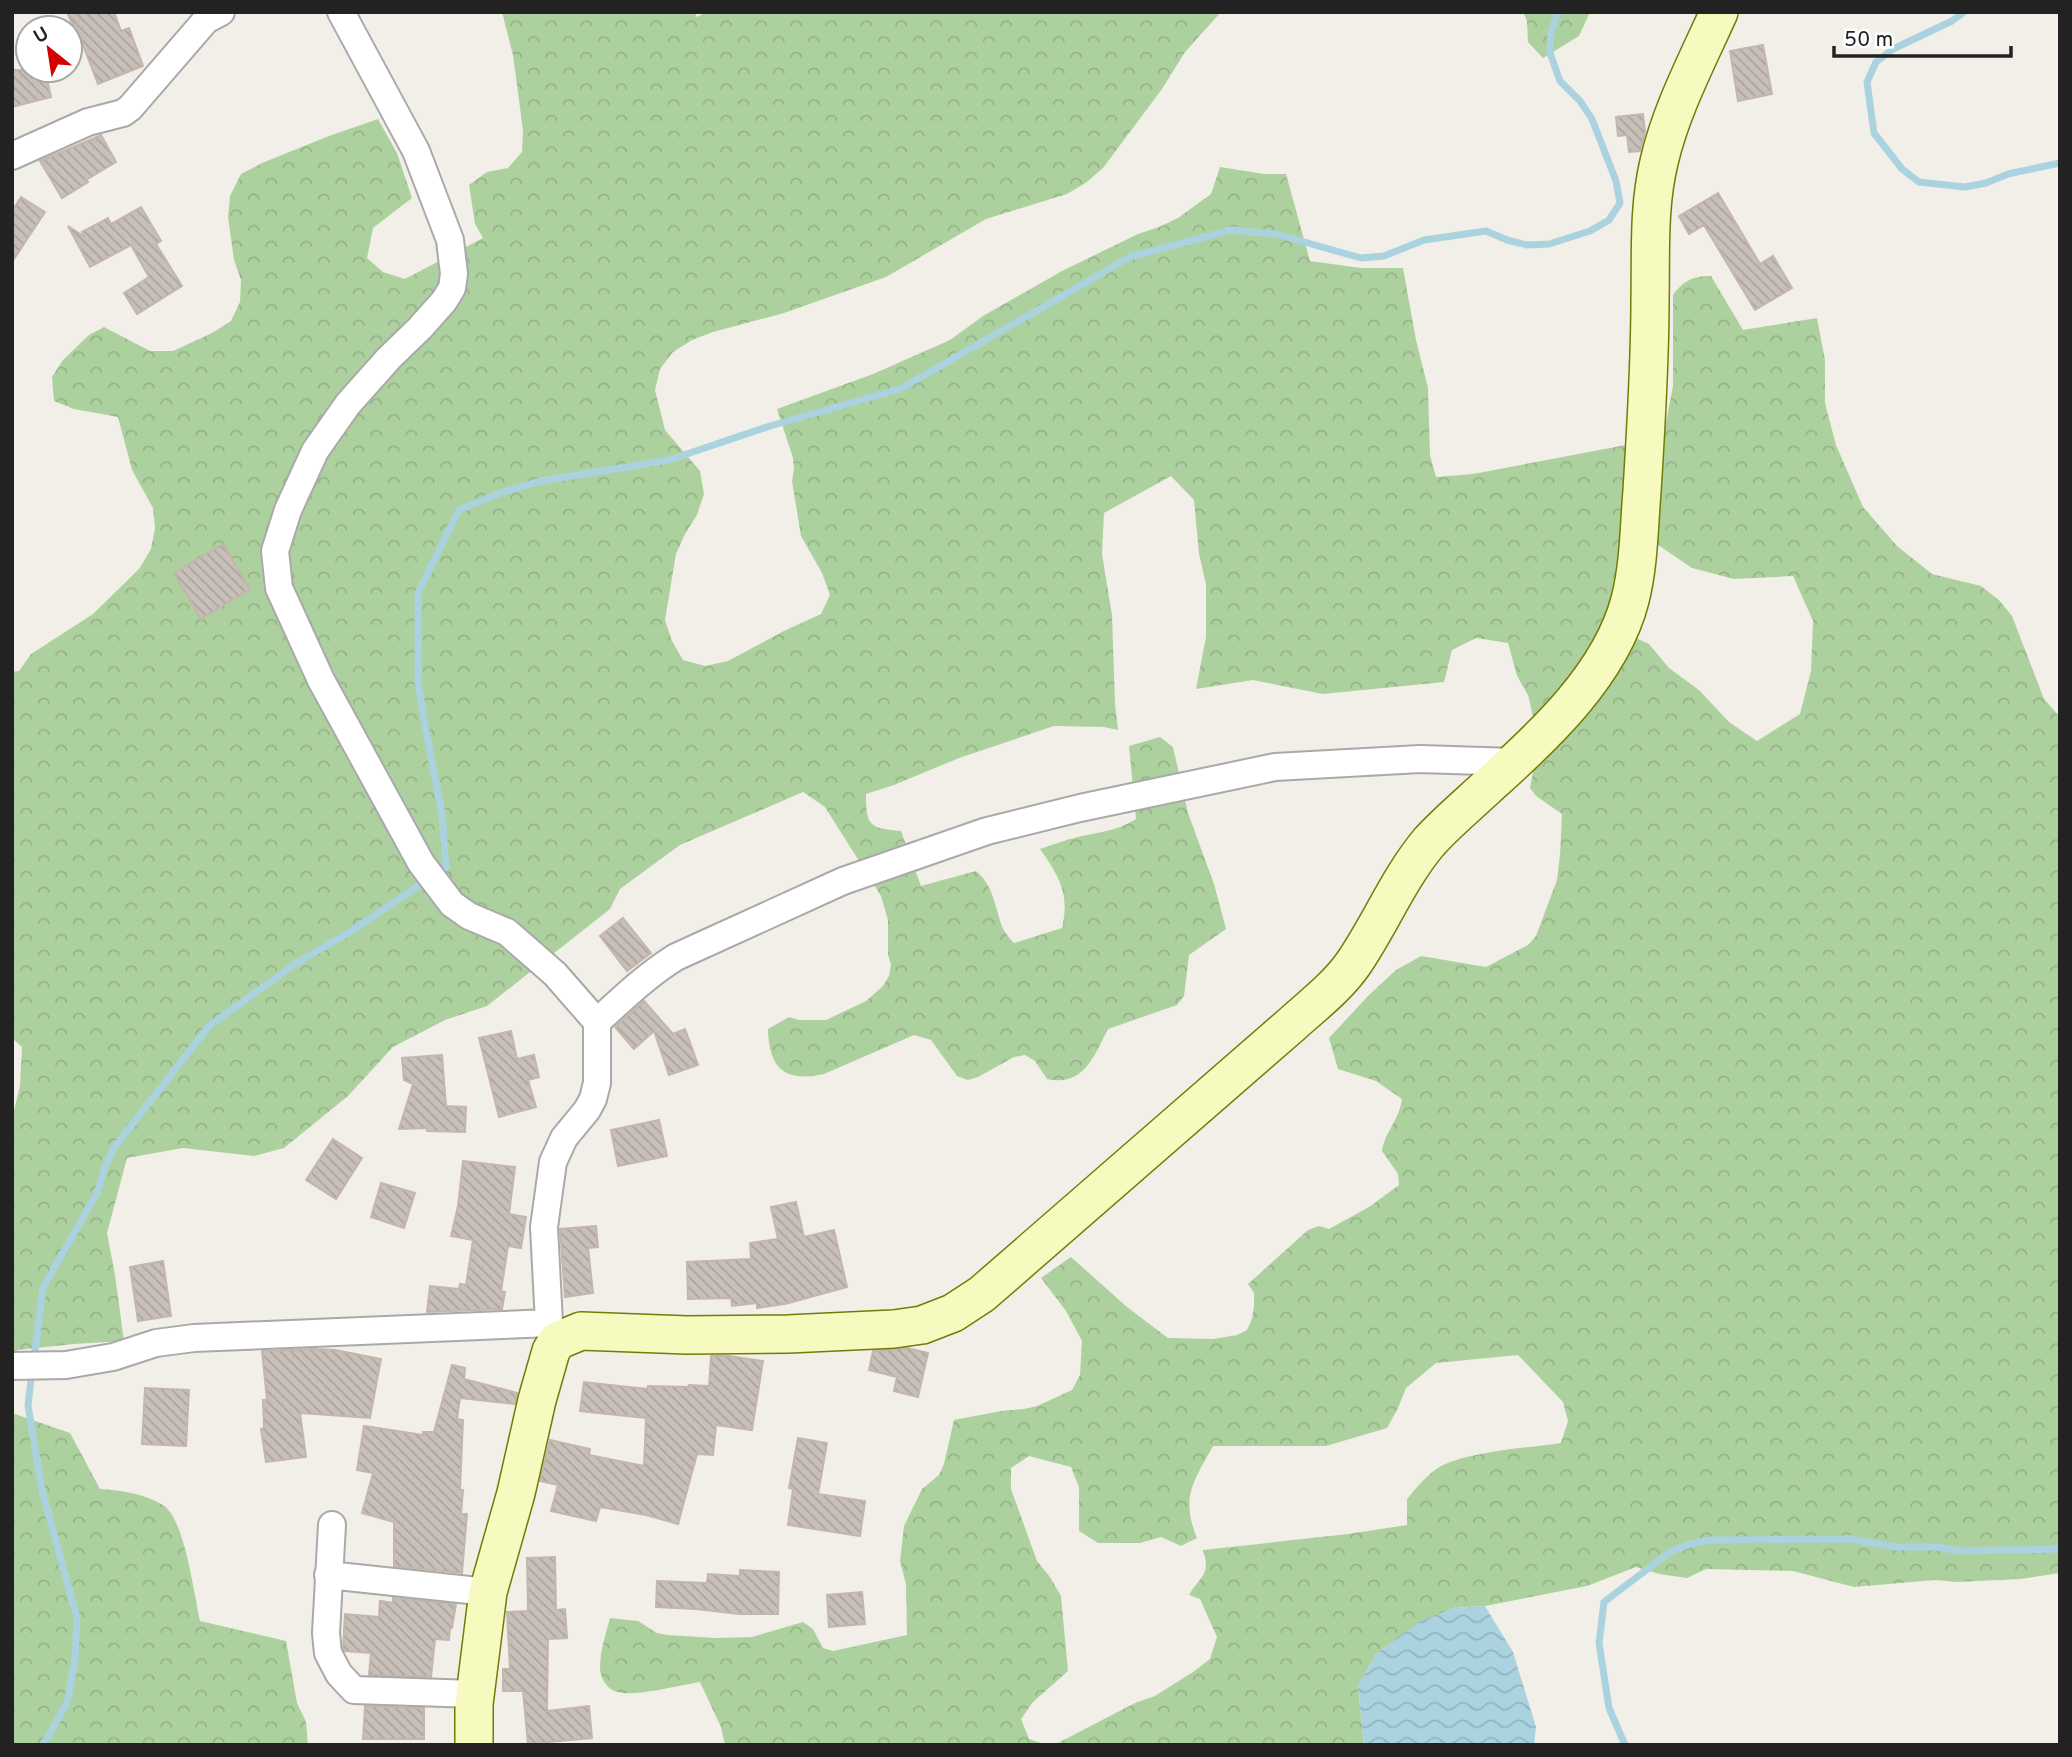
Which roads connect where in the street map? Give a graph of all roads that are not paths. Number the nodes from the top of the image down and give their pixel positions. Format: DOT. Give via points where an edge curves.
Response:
graph roads {
  1 [pos="221,12"];
  2 [pos="341,12"];
  3 [pos="1719,12"];
  4 [pos="12,156"];
  5 [pos="1515,762"];
  6 [pos="597,1022"];
  7 [pos="553,1332"];
  8 [pos="16,1365"];
  9 [pos="332,1525"];
  10 [pos="328,1575"];
  11 [pos="488,1592"];
  12 [pos="475,1694"];
  13 [pos="474,1745"];
  1 -- 4 [label="street" via="206,20 123,113 88,122"];
  2 -- 6 [label="street" via="416,151 450,240 454,274 444,301 348,404 315,452 275,551 279,588 369,771 421,863 452,904 507,932 555,974"];
  3 -- 5 [label="main road" via="1659,163 1650,228 1650,360 1638,551 1629,603 1602,662"];
  5 -- 6 [label="street" via="1420,759 1275,767 986,831 843,881 676,957"];
  5 -- 7 [label="main road" via="1411,864 1352,966 1336,984 982,1294 953,1313 894,1329 687,1335"];
  6 -- 7 [label="street" via="595,1091 553,1161 544,1227"];
  7 -- 8 [label="street" via="194,1338 66,1365"];
  7 -- 11 [label="main road"];
  9 -- 10 [label="street"];
  10 -- 11 [label="street"];
  10 -- 12 [label="street" via="328,1653 354,1690"];
  11 -- 12 [label="main road"];
  12 -- 13 [label="main road"];
}
